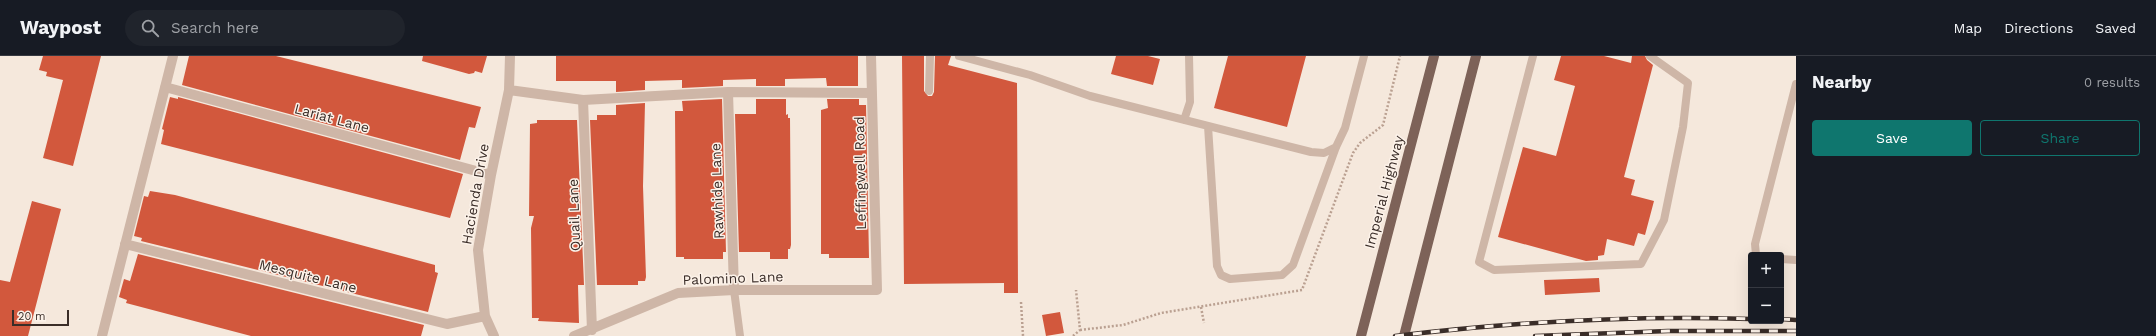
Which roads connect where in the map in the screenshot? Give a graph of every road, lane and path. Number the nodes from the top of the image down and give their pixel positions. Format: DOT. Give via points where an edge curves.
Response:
graph roads {
  1 [pos="173,56"];
  2 [pos="510,56"];
  3 [pos="871,56"];
  4 [pos="930,56"];
  5 [pos="959,56"];
  6 [pos="1189,56"];
  7 [pos="1364,56"];
  8 [pos="1400,56"];
  9 [pos="1434,56"];
  10 [pos="1476,56"];
  11 [pos="1533,56"];
  12 [pos="1650,56"];
  13 [pos="1796,84"];
  14 [pos="165,87"];
  15 [pos="509,90"];
  16 [pos="929,91"];
  17 [pos="728,92"];
  18 [pos="872,93"];
  19 [pos="583,100"];
  20 [pos="1184,120"];
  21 [pos="1208,126"];
  22 [pos="1336,147"];
  23 [pos="491,175"];
  24 [pos="125,244"];
  25 [pos="1756,252"];
  26 [pos="1784,259"];
  27 [pos="1796,260"];
  28 [pos="734,290"];
  29 [pos="877,290"];
  30 [pos="1076,290"];
  31 [pos="1020,302"];
  32 [pos="1201,307"];
  33 [pos="485,316"];
  34 [pos="1204,323"];
  35 [pos="592,330"];
  36 [pos="1080,330"];
  37 [pos="102,336"];
  38 [pos="494,336"];
  39 [pos="574,336"];
  40 [pos="740,336"];
  41 [pos="1023,336"];
  42 [pos="1072,336"];
  43 [pos="1361,336"];
  44 [pos="1404,336"];
  1 -- 14 [label="street"];
  2 -- 15 [label="street, Hacienda Drive"];
  3 -- 18 [label="street, Leffingwell Road"];
  4 -- 16 [label="lane"];
  5 -- 20 [label="lane" via="1030,75 1090,96"];
  6 -- 20 [label="lane" via="1190,102"];
  7 -- 22 [label="lane" via="1344,128"];
  8 -- 32 [label="path" via="1383,124 1360,143 1353,153 1302,290"];
  9 -- 43 [label="main road, Imperial Highway"];
  10 -- 44 [label="main road"];
  11 -- 12 [label="lane" via="1479,262 1494,270 1641,264 1664,220 1683,127 1688,83"];
  13 -- 25 [label="lane" via="1755,244"];
  14 -- 23 [label="street, Lariat Lane"];
  14 -- 24 [label="street"];
  15 -- 19 [label="street"];
  15 -- 23 [label="street, Hacienda Drive"];
  17 -- 18 [label="street"];
  17 -- 19 [label="street"];
  17 -- 28 [label="street, Rawhide Lane"];
  18 -- 29 [label="street, Leffingwell Road"];
  19 -- 35 [label="street, Quail Lane"];
  20 -- 21 [label="lane"];
  21 -- 22 [label="lane" via="1317,154"];
  21 -- 22 [label="lane" via="1216,266 1221,275 1230,279 1282,275 1293,265"];
  23 -- 33 [label="street, Hacienda Drive" via="478,250"];
  24 -- 33 [label="street, Mesquite Lane" via="447,324"];
  24 -- 37 [label="street"];
  26 -- 27 [label="lane"];
  28 -- 29 [label="street, Palomino Lane"];
  28 -- 35 [label="street, Palomino Lane" via="678,294"];
  28 -- 40 [label="lane"];
  30 -- 36 [label="path"];
  31 -- 41 [label="path"];
  32 -- 34 [label="path"];
  32 -- 36 [label="path" via="1161,313 1123,324"];
  33 -- 38 [label="street, Hacienda Drive"];
  35 -- 39 [label="street, Palomino Lane"];
  36 -- 42 [label="path"];
}
